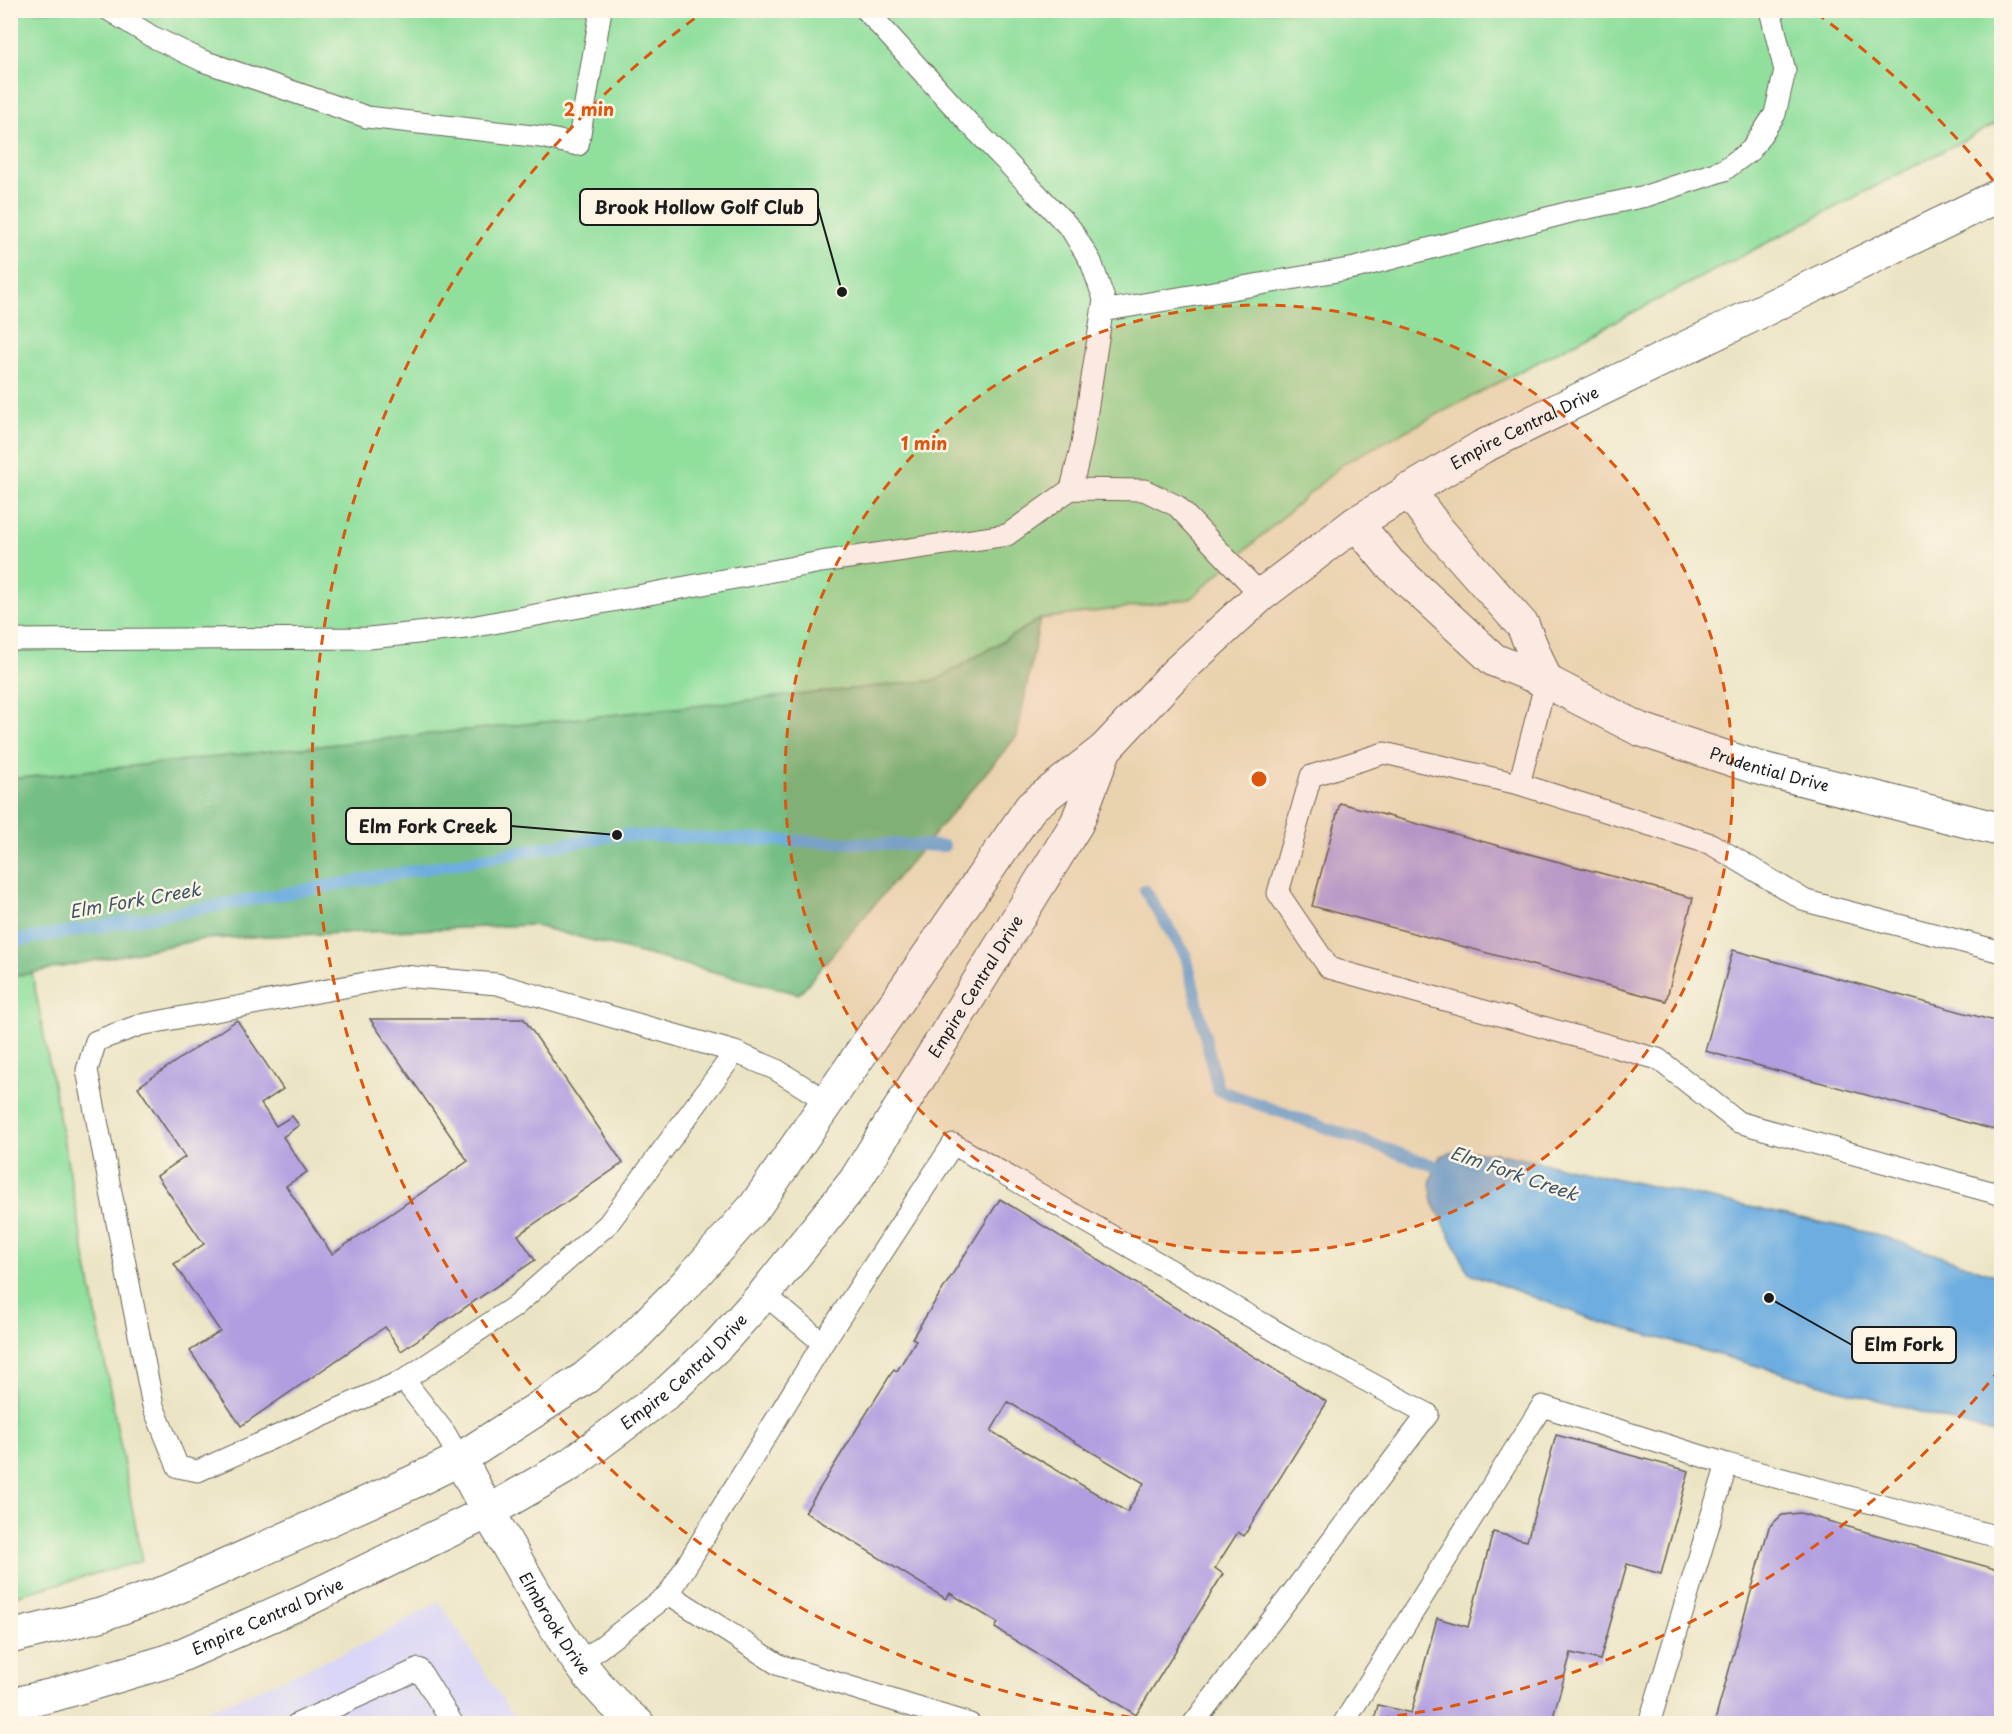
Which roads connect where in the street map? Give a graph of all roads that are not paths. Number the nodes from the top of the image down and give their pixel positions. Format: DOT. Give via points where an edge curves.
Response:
graph roads {
  1 [pos="109,10"];
  2 [pos="601,10"];
  3 [pos="866,10"];
  4 [pos="1770,10"];
  5 [pos="2001,194"];
  6 [pos="1102,311"];
  7 [pos="1071,489"];
  8 [pos="1408,490"];
  9 [pos="1356,523"];
  10 [pos="1261,595"];
  11 [pos="10,640"];
  12 [pos="1546,681"];
  13 [pos="1105,749"];
  14 [pos="1519,784"];
  15 [pos="2001,830"];
  16 [pos="2001,952"];
  17 [pos="735,1052"];
  18 [pos="828,1102"];
  19 [pos="2001,1195"];
  20 [pos="764,1294"];
  21 [pos="823,1343"];
  22 [pos="404,1380"];
  23 [pos="460,1459"];
  24 [pos="1727,1464"];
  25 [pos="488,1512"];
  26 [pos="2001,1538"];
  27 [pos="669,1594"];
  28 [pos="10,1638"];
  29 [pos="579,1664"];
  30 [pos="10,1705"];
  31 [pos="297,1724"];
  32 [pos="453,1724"];
  33 [pos="638,1724"];
  34 [pos="970,1724"];
  35 [pos="1193,1724"];
  36 [pos="1343,1724"];
  37 [pos="1649,1724"];
  1 -- 2 [label="lane" via="203,61 367,117 541,136 578,145"];
  3 -- 6 [label="lane" via="1071,229 1091,262 1104,299"];
  4 -- 6 [label="lane" via="1785,71 1775,114 1751,150 1725,170 1646,196 1355,268"];
  5 -- 8 [label="street, Empire Central Drive" via="1493,441"];
  6 -- 7 [label="lane" via="1082,444"];
  7 -- 10 [label="lane" via="1144,490 1177,506"];
  7 -- 11 [label="lane" via="1006,536 821,562 466,628 369,638"];
  8 -- 9 [label="street, Empire Central Drive"];
  8 -- 12 [label="street" via="1523,626"];
  9 -- 10 [label="street, Empire Central Drive"];
  9 -- 12 [label="street, Prudential Drive" via="1389,563 1494,660"];
  10 -- 13 [label="street, Empire Central Drive" via="1175,674"];
  12 -- 14 [label="lane"];
  12 -- 15 [label="street, Prudential Drive" via="1639,729 1681,743 1755,767"];
  13 -- 18 [label="street, Empire Central Drive" via="1031,807"];
  13 -- 20 [label="street, Empire Central Drive" via="1077,823 862,1171"];
  14 -- 16 [label="lane" via="1711,844 1806,901"];
  14 -- 19 [label="lane" via="1384,753 1311,776 1278,893 1329,968 1658,1059 1738,1122"];
  17 -- 18 [label="lane" via="775,1069"];
  17 -- 22 [label="lane" via="608,1224 514,1307"];
  17 -- 22 [label="lane" via="497,984 403,976 140,1025 96,1041 87,1070 153,1406 178,1467 198,1471"];
  18 -- 23 [label="street, Empire Central Drive" via="756,1205 631,1340 585,1378"];
  20 -- 21 [label="lane"];
  20 -- 25 [label="street, Empire Central Drive" via="669,1391 571,1464"];
  21 -- 27 [label="lane"];
  21 -- 35 [label="lane" via="953,1144 1289,1339 1428,1414"];
  22 -- 23 [label="lane"];
  23 -- 25 [label="street, Elmbrook Drive"];
  23 -- 28 [label="street, Empire Central Drive" via="169,1591 100,1615"];
  24 -- 26 [label="lane"];
  24 -- 36 [label="lane" via="1542,1406"];
  24 -- 37 [label="lane"];
  25 -- 29 [label="street, Elmbrook Drive"];
  25 -- 30 [label="street, Empire Central Drive" via="168,1661"];
  27 -- 29 [label="lane"];
  27 -- 34 [label="lane" via="779,1665"];
  29 -- 33 [label="street, Elmbrook Drive"];
  31 -- 32 [label="lane" via="419,1669"];
}
